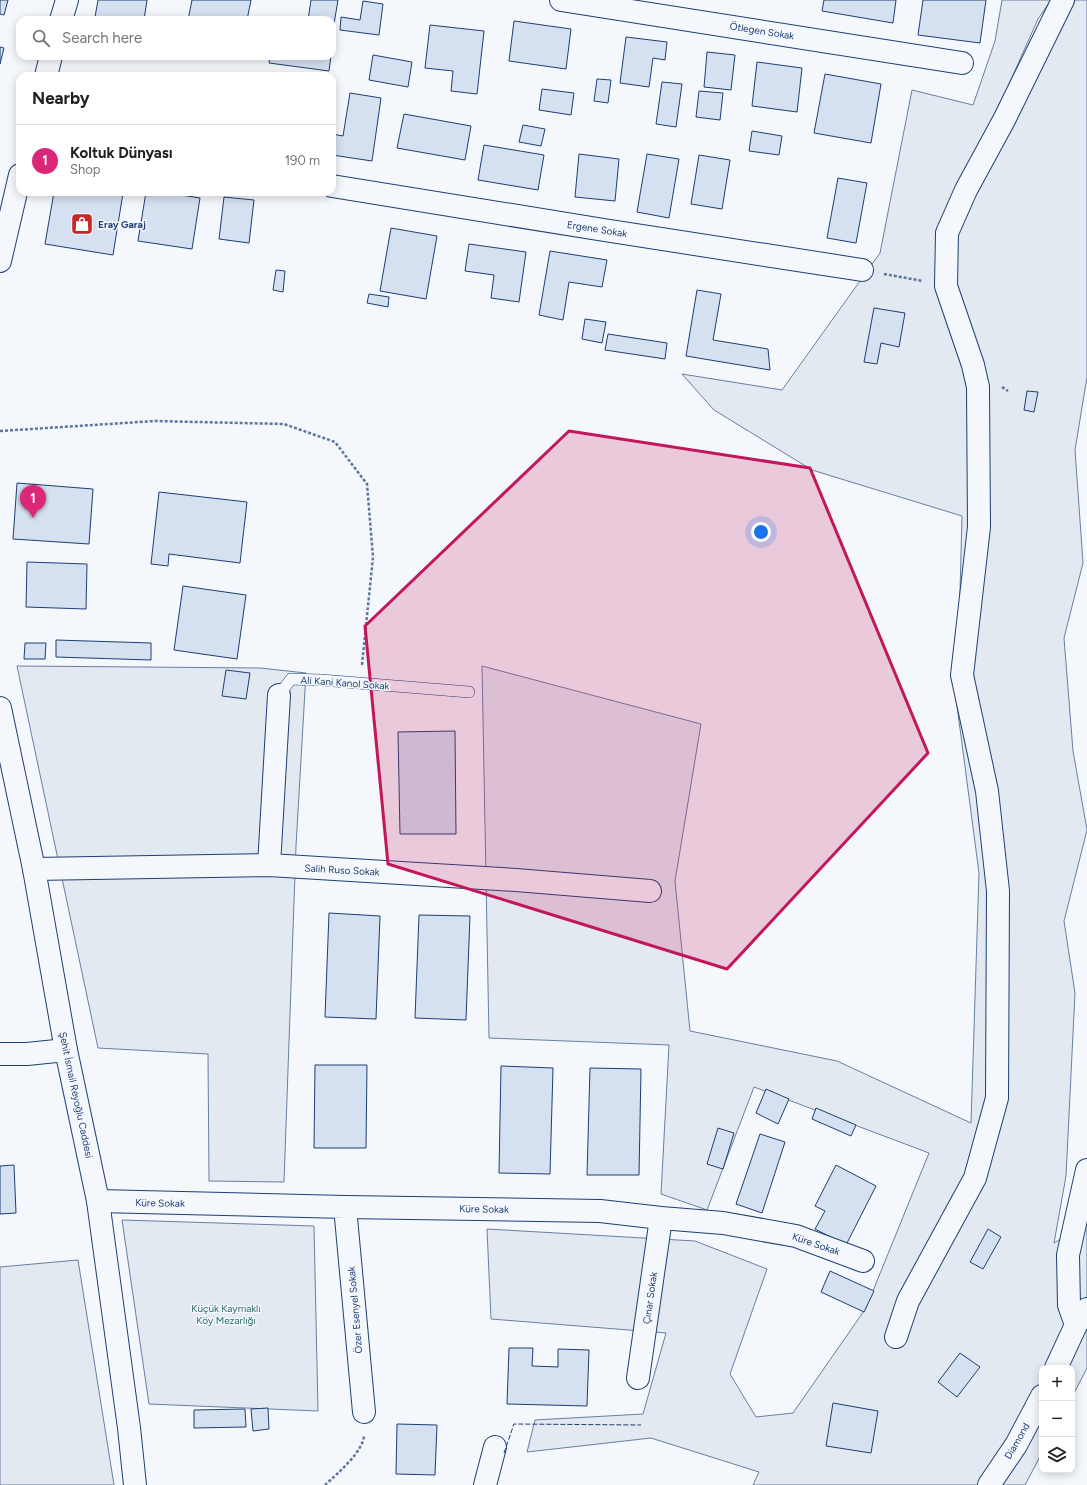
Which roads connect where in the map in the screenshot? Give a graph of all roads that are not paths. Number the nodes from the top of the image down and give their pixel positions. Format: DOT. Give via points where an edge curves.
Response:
graph roads {
  1 [pos="67,0"];
  2 [pos="561,0"];
  3 [pos="1063,0"];
  4 [pos="62,16"];
  5 [pos="50,60"];
  6 [pos="962,63"];
  7 [pos="47,72"];
  8 [pos="336,187"];
  9 [pos="16,192"];
  10 [pos="0,261"];
  11 [pos="862,270"];
  12 [pos="469,692"];
  13 [pos="279,696"];
  14 [pos="0,708"];
  15 [pos="269,865"];
  16 [pos="34,869"];
  17 [pos="650,891"];
  18 [pos="66,1050"];
  19 [pos="0,1054"];
  20 [pos="1087,1170"];
  21 [pos="98,1201"];
  22 [pos="345,1207"];
  23 [pos="661,1218"];
  24 [pos="863,1261"];
  25 [pos="1081,1317"];
  26 [pos="896,1337"];
  27 [pos="1057,1365"];
  28 [pos="638,1378"];
  29 [pos="1039,1401"];
  30 [pos="364,1412"];
  31 [pos="495,1447"];
  32 [pos="135,1485"];
  33 [pos="485,1485"];
  34 [pos="989,1485"];
  1 -- 4 [label="street"];
  2 -- 6 [label="street, Ötlegen Sokak"];
  3 -- 26 [label="street" via="1004,120 966,190 947,233 946,286 978,387 979,527 962,675 987,791 998,891 997,1098 975,1178 908,1301"];
  5 -- 7 [label="street"];
  8 -- 11 [label="street, Ergene Sokak"];
  9 -- 10 [label="street"];
  12 -- 13 [label="lane, Ali Kani Kanol Sokak" via="291,679"];
  13 -- 15 [label="street, Ali Kani Kanol Sokak"];
  14 -- 16 [label="street, Şehit İsmail Reyoğlu Caddesi"];
  15 -- 16 [label="street, Salih Ruso Sokak"];
  15 -- 17 [label="street, Salih Ruso Sokak"];
  16 -- 18 [label="street, Şehit İsmail Reyoğlu Caddesi"];
  18 -- 19 [label="street"];
  18 -- 21 [label="street, Şehit İsmail Reyoğlu Caddesi"];
  20 -- 25 [label="street" via="1068,1255 1069,1305"];
  21 -- 22 [label="street, Küre Sokak"];
  21 -- 32 [label="street, Şehit İsmail Reyoğlu Caddesi"];
  22 -- 23 [label="street, Küre Sokak" via="600,1211"];
  22 -- 30 [label="street, Özer Esenyel Sokak"];
  23 -- 24 [label="street, Küre Sokak" via="723,1223 796,1236"];
  23 -- 28 [label="street, Çınar Sokak"];
  25 -- 27 [label="street"];
  29 -- 34 [label="street, Diamond" via="1016,1445"];
  31 -- 33 [label="street"];
}
